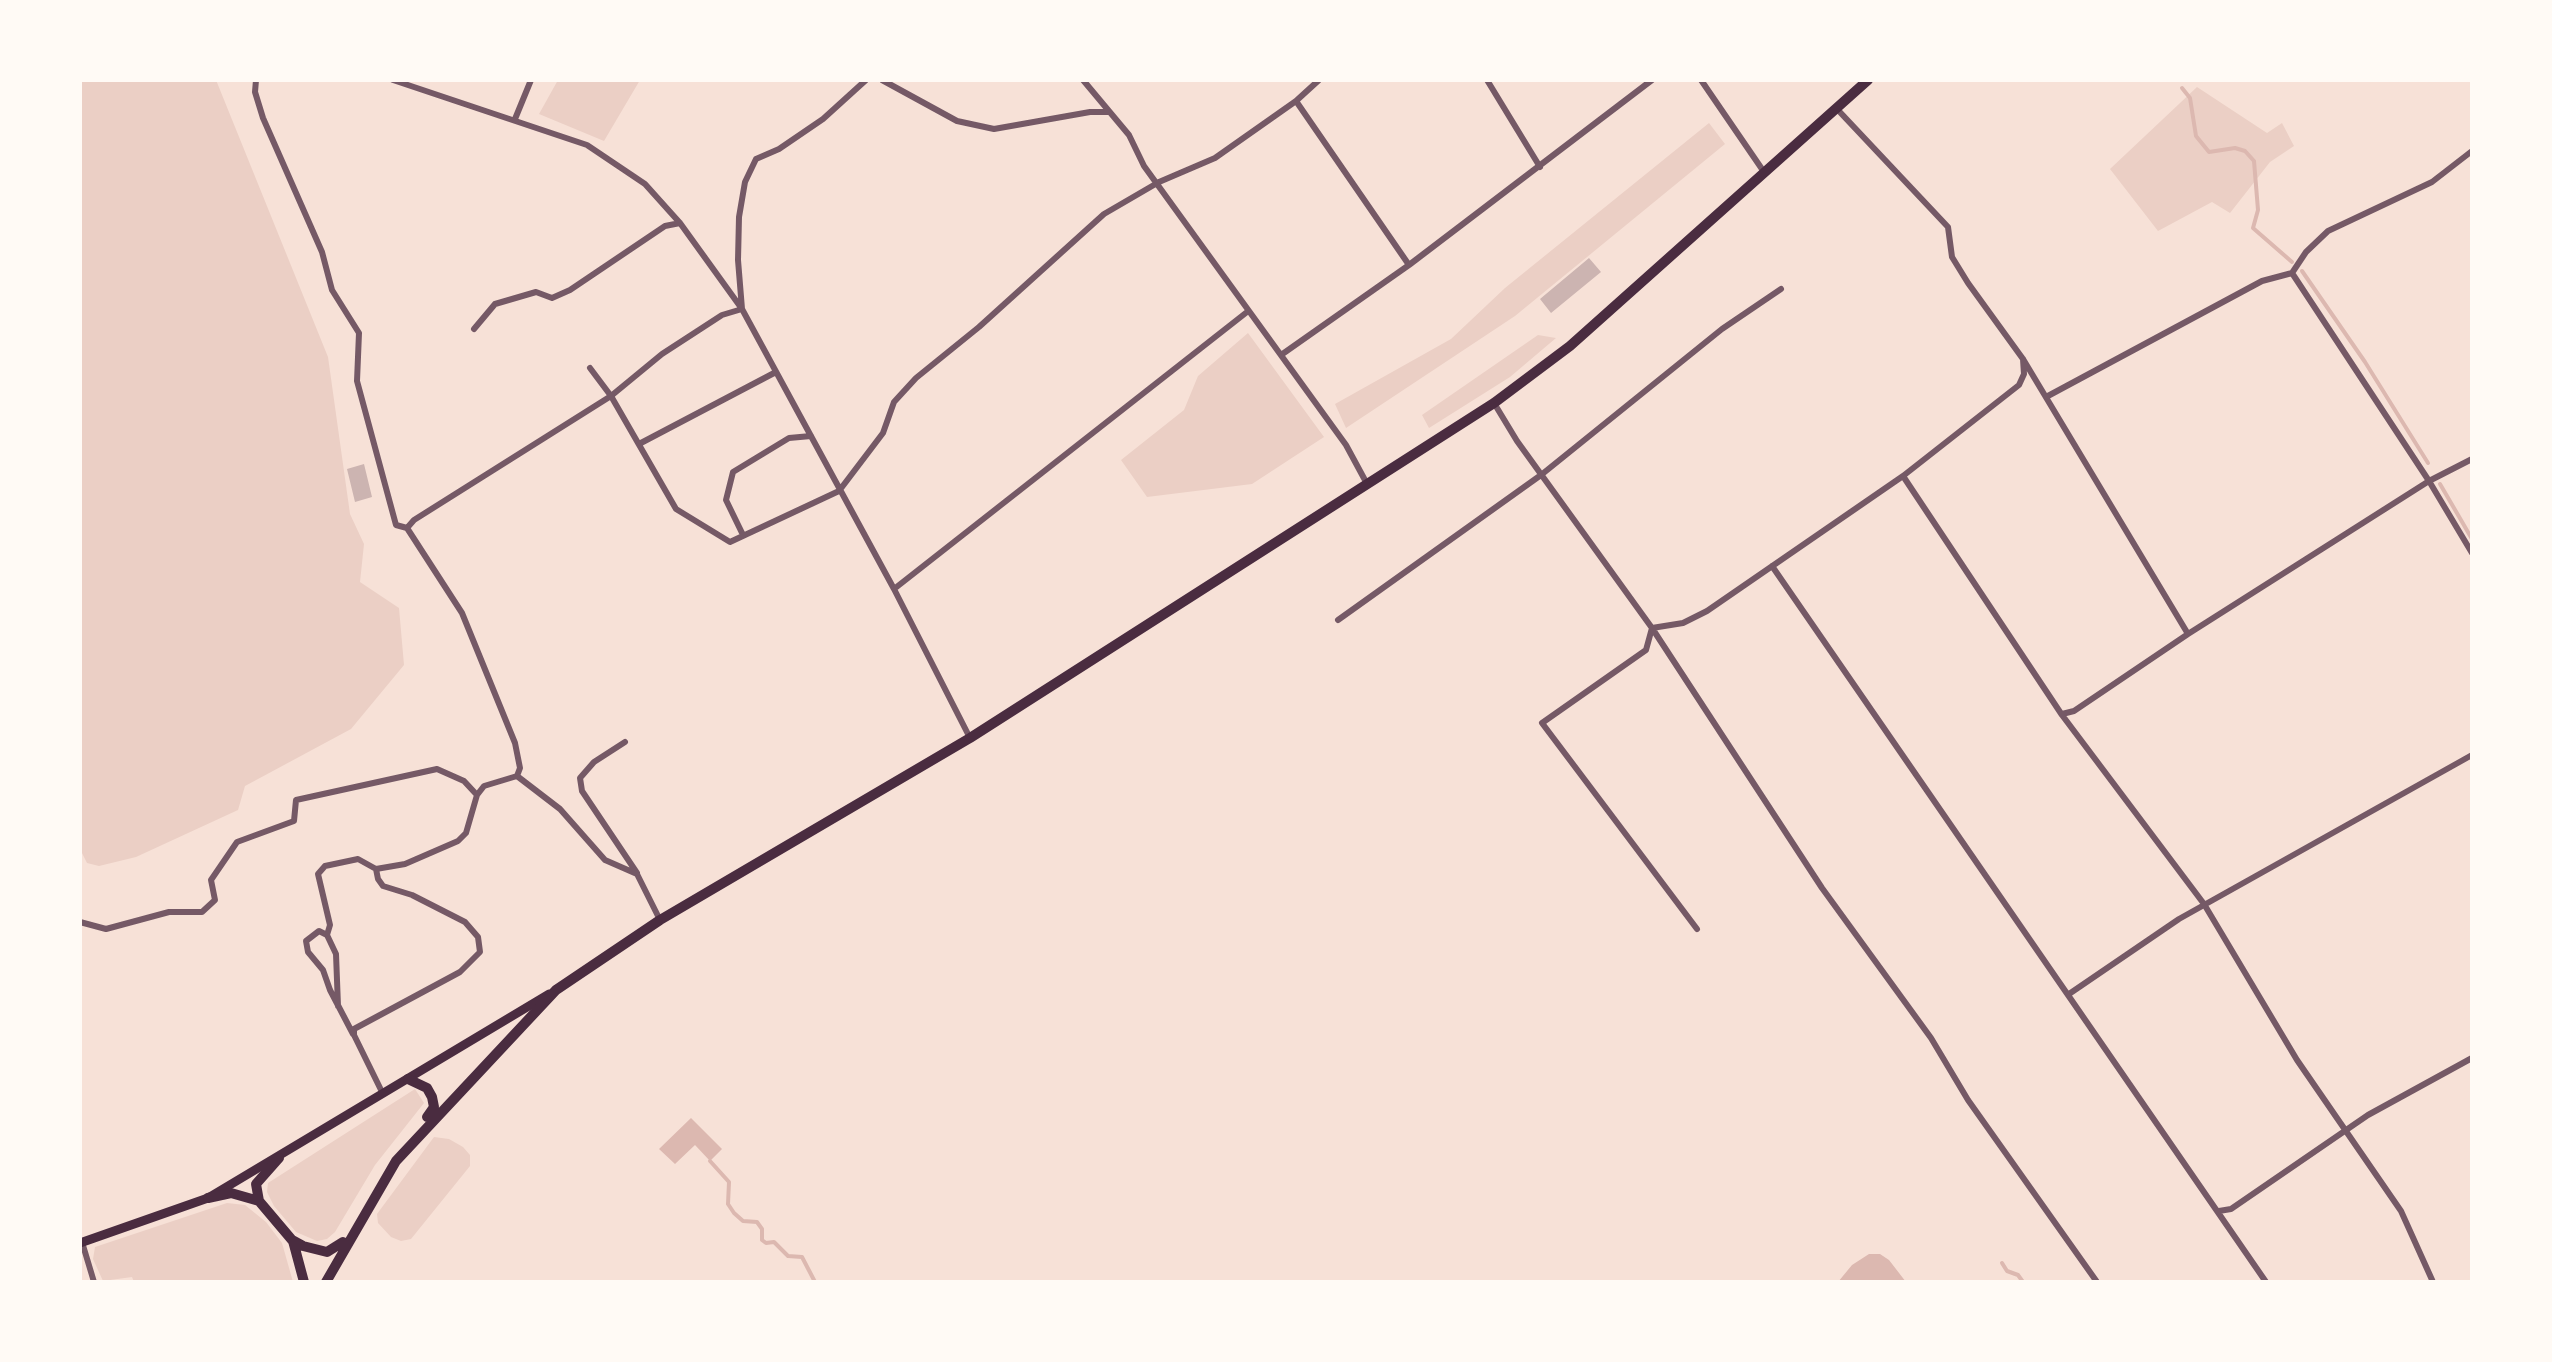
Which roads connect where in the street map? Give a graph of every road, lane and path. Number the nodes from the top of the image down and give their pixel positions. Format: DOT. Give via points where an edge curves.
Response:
graph roads {
  1 [pos="256,80"];
  2 [pos="396,80"];
  3 [pos="531,80"];
  4 [pos="866,80"];
  5 [pos="882,80"];
  6 [pos="1082,80"];
  7 [pos="1320,80"];
  8 [pos="1487,80"];
  9 [pos="1652,80"];
  10 [pos="1701,80"];
  11 [pos="1868,80"];
  12 [pos="1296,101"];
  13 [pos="1836,108"];
  14 [pos="1108,112"];
  15 [pos="515,119"];
  16 [pos="2472,151"];
  17 [pos="1540,167"];
  18 [pos="1764,172"];
  19 [pos="1158,182"];
  20 [pos="680,223"];
  21 [pos="1410,265"];
  22 [pos="2292,273"];
  23 [pos="1781,289"];
  24 [pos="742,309"];
  25 [pos="1247,312"];
  26 [pos="474,329"];
  27 [pos="1280,355"];
  28 [pos="2023,359"];
  29 [pos="590,368"];
  30 [pos="776,372"];
  31 [pos="611,396"];
  32 [pos="2046,397"];
  33 [pos="1494,402"];
  34 [pos="810,436"];
  35 [pos="639,444"];
  36 [pos="2472,459"];
  37 [pos="1541,475"];
  38 [pos="1903,476"];
  39 [pos="2430,481"];
  40 [pos="1366,482"];
  41 [pos="839,491"];
  42 [pos="408,528"];
  43 [pos="742,535"];
  44 [pos="2472,553"];
  45 [pos="1772,566"];
  46 [pos="894,588"];
  47 [pos="1338,620"];
  48 [pos="1652,628"];
  49 [pos="2188,634"];
  50 [pos="2062,714"];
  51 [pos="970,738"];
  52 [pos="625,742"];
  53 [pos="2472,755"];
  54 [pos="517,776"];
  55 [pos="477,795"];
  56 [pos="376,869"];
  57 [pos="637,874"];
  58 [pos="2204,904"];
  59 [pos="660,920"];
  60 [pos="80,922"];
  61 [pos="1697,929"];
  62 [pos="327,935"];
  63 [pos="556,990"];
  64 [pos="2069,994"];
  65 [pos="338,1006"];
  66 [pos="354,1035"];
  67 [pos="2472,1058"];
  68 [pos="408,1079"];
  69 [pos="383,1094"];
  70 [pos="426,1126"];
  71 [pos="2344,1129"];
  72 [pos="279,1158"];
  73 [pos="208,1198"];
  74 [pos="260,1201"];
  75 [pos="2218,1210"];
  76 [pos="363,1212"];
  77 [pos="292,1240"];
  78 [pos="81,1242"];
  79 [pos="328,1277"];
  80 [pos="94,1282"];
  81 [pos="304,1282"];
  82 [pos="2097,1282"];
  83 [pos="2266,1282"];
  84 [pos="2433,1282"];
  1 -- 42 [label="street" via="262,118 322,252 332,290 359,334 357,381 365,414 396,524"];
  2 -- 15 [label="street"];
  3 -- 15 [label="street"];
  4 -- 24 [label="street" via="823,119 756,158 739,218"];
  5 -- 14 [label="street" via="956,120 994,130"];
  6 -- 14 [label="street"];
  7 -- 12 [label="street"];
  8 -- 17 [label="street"];
  9 -- 17 [label="street"];
  10 -- 18 [label="street"];
  11 -- 13 [label="main road"];
  12 -- 19 [label="street" via="1215,158"];
  12 -- 21 [label="street"];
  13 -- 18 [label="main road"];
  13 -- 28 [label="street" via="1948,228 1952,256"];
  14 -- 19 [label="street"];
  15 -- 20 [label="street" via="587,145 644,184"];
  16 -- 22 [label="street" via="2432,182 2328,231"];
  17 -- 21 [label="street"];
  18 -- 33 [label="main road" via="1570,346"];
  19 -- 25 [label="street"];
  19 -- 41 [label="street" via="1104,214 916,378"];
  20 -- 24 [label="street"];
  20 -- 26 [label="street" via="552,298 536,292 495,304"];
  21 -- 27 [label="street"];
  22 -- 32 [label="street" via="2262,280"];
  22 -- 39 [label="street"];
  23 -- 37 [label="street"];
  24 -- 30 [label="street"];
  24 -- 31 [label="street" via="662,354"];
  25 -- 27 [label="street"];
  25 -- 46 [label="street"];
  27 -- 40 [label="street"];
  28 -- 32 [label="street"];
  28 -- 38 [label="street" via="2019,385"];
  29 -- 31 [label="street"];
  30 -- 34 [label="street"];
  30 -- 35 [label="street"];
  31 -- 35 [label="street"];
  31 -- 42 [label="street"];
  32 -- 49 [label="street"];
  33 -- 37 [label="street"];
  33 -- 40 [label="main road"];
  34 -- 41 [label="street"];
  34 -- 43 [label="street" via="789,438 733,472 726,500"];
  35 -- 43 [label="street" via="676,509 730,542"];
  36 -- 39 [label="street"];
  37 -- 47 [label="street"];
  37 -- 48 [label="street"];
  38 -- 45 [label="street"];
  38 -- 50 [label="street"];
  39 -- 44 [label="street"];
  39 -- 49 [label="street"];
  40 -- 51 [label="main road"];
  41 -- 43 [label="street"];
  41 -- 46 [label="street"];
  42 -- 54 [label="street" via="462,614 515,743"];
  45 -- 48 [label="street" via="1683,624"];
  45 -- 64 [label="street"];
  46 -- 51 [label="street"];
  48 -- 61 [label="street" via="1646,650 1542,723"];
  48 -- 82 [label="street" via="1822,888"];
  49 -- 50 [label="street"];
  50 -- 58 [label="street"];
  51 -- 59 [label="main road"];
  52 -- 57 [label="street" via="580,778"];
  53 -- 58 [label="street"];
  54 -- 55 [label="street" via="484,786"];
  54 -- 57 [label="street" via="560,809 605,860"];
  55 -- 56 [label="street" via="458,841"];
  55 -- 60 [label="street" via="437,769 296,800 294,821 237,842 210,880 215,900 202,912 170,912 106,929"];
  56 -- 62 [label="street" via="358,859 325,866 318,874"];
  56 -- 66 [label="street" via="384,886 464,922 478,937 480,952 460,972 354,1029"];
  57 -- 59 [label="street"];
  58 -- 64 [label="street"];
  58 -- 71 [label="street"];
  59 -- 63 [label="main road"];
  62 -- 65 [label="street" via="336,954"];
  62 -- 65 [label="street" via="319,931 306,941"];
  63 -- 68 [label="main road"];
  63 -- 70 [label="main road"];
  64 -- 75 [label="street"];
  65 -- 66 [label="street"];
  66 -- 69 [label="street"];
  67 -- 71 [label="street"];
  68 -- 69 [label="main road"];
  68 -- 70 [label="main road" via="432,1097"];
  69 -- 72 [label="main road"];
  70 -- 76 [label="main road"];
  71 -- 75 [label="street" via="2230,1209"];
  71 -- 84 [label="street" via="2401,1210"];
  72 -- 73 [label="main road"];
  72 -- 74 [label="main road" via="256,1184"];
  73 -- 74 [label="main road" via="231,1193"];
  73 -- 78 [label="main road"];
  74 -- 77 [label="main road"];
  75 -- 83 [label="street"];
  76 -- 77 [label="main road" via="340,1247 315,1252"];
  76 -- 79 [label="main road"];
  77 -- 81 [label="main road"];
  78 -- 80 [label="street"];
}
